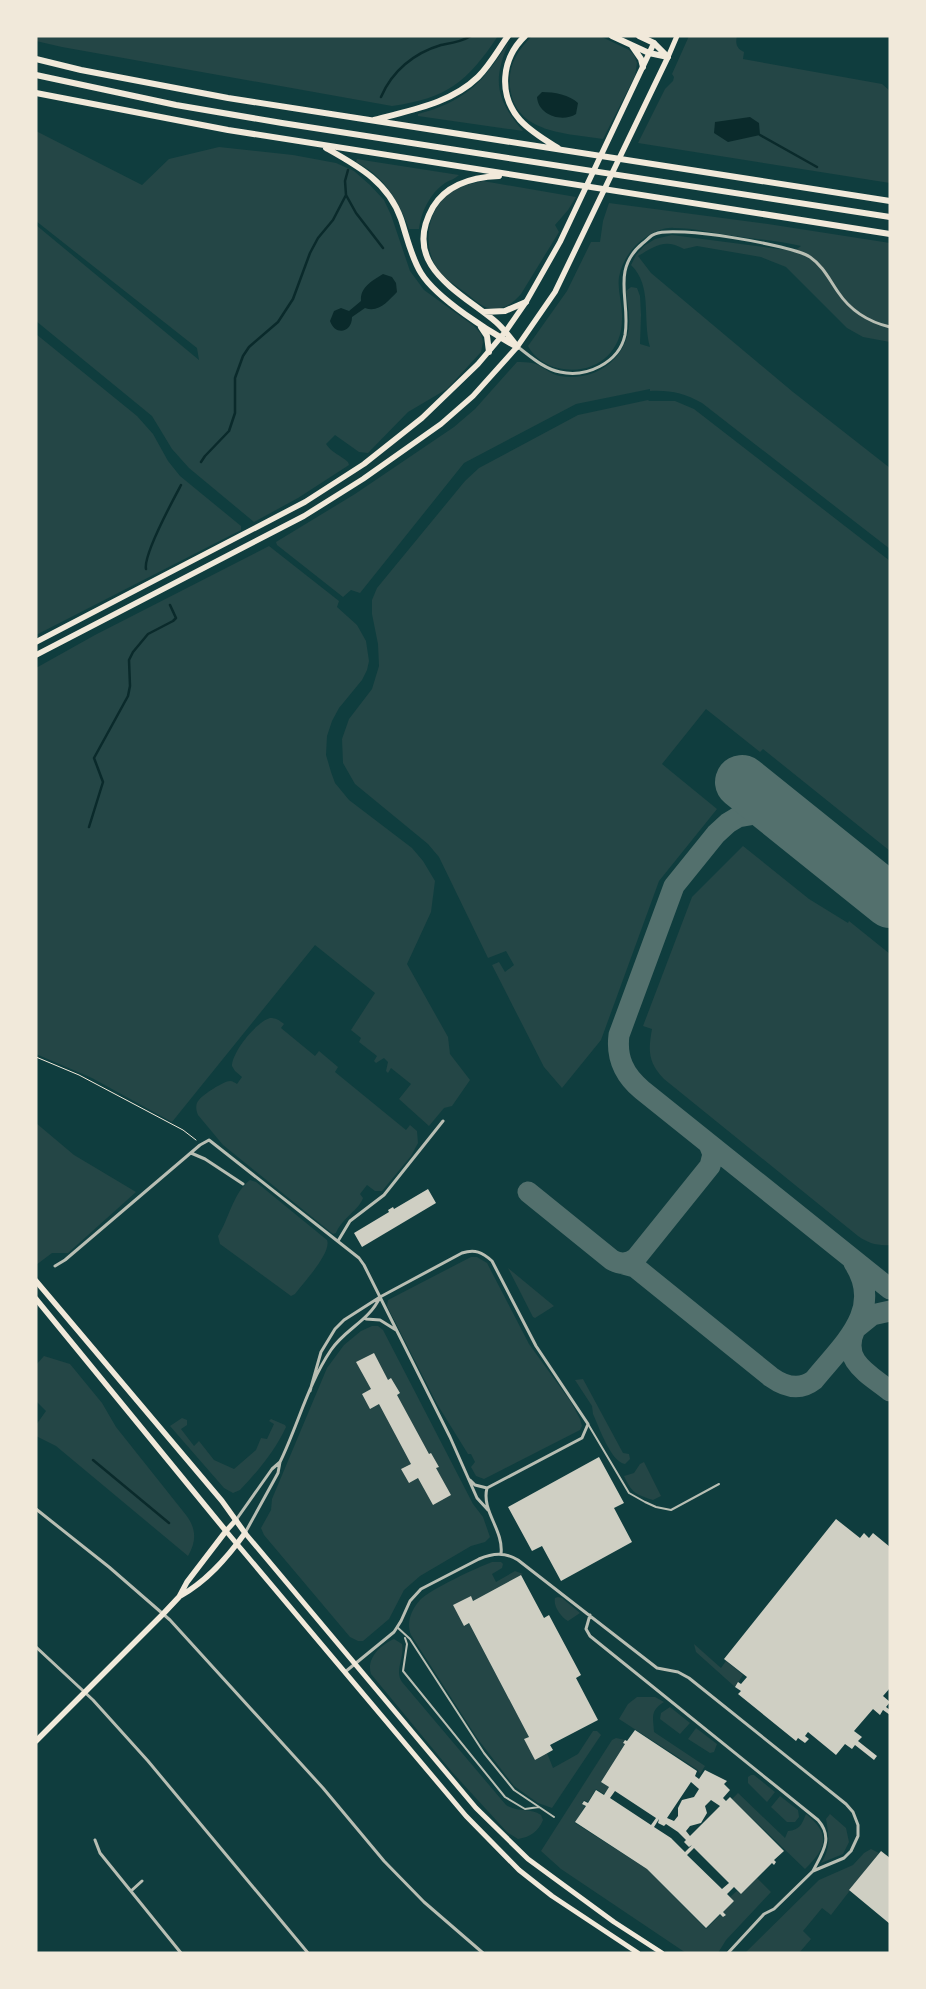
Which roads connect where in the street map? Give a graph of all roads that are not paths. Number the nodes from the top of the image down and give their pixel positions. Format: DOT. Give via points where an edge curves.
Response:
graph roads {
  1 [pos="508,36"];
  2 [pos="525,36"];
  3 [pos="612,36"];
  4 [pos="639,36"];
  5 [pos="657,36"];
  6 [pos="677,36"];
  7 [pos="654,43"];
  8 [pos="632,46"];
  9 [pos="649,53"];
  10 [pos="668,57"];
  11 [pos="36,59"];
  12 [pos="643,67"];
  13 [pos="36,75"];
  14 [pos="36,93"];
  15 [pos="370,121"];
  16 [pos="322,146"];
  17 [pos="561,150"];
  18 [pos="513,175"];
  19 [pos="890,201"];
  20 [pos="890,217"];
  21 [pos="890,234"];
  22 [pos="526,302"];
  23 [pos="483,312"];
  24 [pos="479,324"];
  25 [pos="890,327"];
  26 [pos="506,332"];
  27 [pos="501,338"];
  28 [pos="517,347"];
  29 [pos="489,352"];
  30 [pos="36,642"];
  31 [pos="36,655"];
  32 [pos="444,1121"];
  33 [pos="191,1153"];
  34 [pos="243,1184"];
  35 [pos="338,1241"];
  36 [pos="54,1266"];
  37 [pos="36,1281"];
  38 [pos="380,1297"];
  39 [pos="36,1299"];
  40 [pos="365,1319"];
  41 [pos="396,1331"];
  42 [pos="310,1391"];
  43 [pos="588,1424"];
  44 [pos="280,1462"];
  45 [pos="470,1480"];
  46 [pos="718,1484"];
  47 [pos="487,1488"];
  48 [pos="36,1509"];
  49 [pos="488,1510"];
  50 [pos="236,1520"];
  51 [pos="226,1531"];
  52 [pos="246,1533"];
  53 [pos="237,1544"];
  54 [pos="501,1554"];
  55 [pos="178,1598"];
  56 [pos="163,1614"];
  57 [pos="590,1615"];
  58 [pos="398,1627"];
  59 [pos="405,1636"];
  60 [pos="36,1647"];
  61 [pos="354,1664"];
  62 [pos="346,1672"];
  63 [pos="84,1693"];
  64 [pos="36,1741"];
  65 [pos="539,1807"];
  66 [pos="554,1817"];
  67 [pos="95,1840"];
  68 [pos="813,1871"];
  69 [pos="142,1881"];
  70 [pos="130,1891"];
  71 [pos="181,1953"];
  72 [pos="308,1953"];
  73 [pos="483,1953"];
  74 [pos="638,1953"];
  75 [pos="662,1953"];
  76 [pos="728,1953"];
  1 -- 15 [label="highway" via="478,76 453,94 428,105"];
  2 -- 17 [label="highway" via="507,64 507,98 521,121"];
  3 -- 8 [label="highway"];
  4 -- 7 [label="highway"];
  5 -- 7 [label="main road"];
  6 -- 10 [label="main road"];
  7 -- 9 [label="main road"];
  7 -- 10 [label="highway"];
  8 -- 9 [label="highway"];
  8 -- 12 [label="highway"];
  9 -- 10 [label="highway"];
  9 -- 12 [label="main road"];
  10 -- 28 [label="main road" via="559,284"];
  11 -- 15 [label="highway" via="218,97"];
  12 -- 22 [label="main road" via="570,223"];
  13 -- 20 [label="highway" via="192,108"];
  14 -- 16 [label="highway"];
  15 -- 17 [label="highway"];
  16 -- 18 [label="highway"];
  16 -- 24 [label="highway" via="380,184 396,207 423,277"];
  17 -- 19 [label="highway"];
  18 -- 21 [label="highway"];
  18 -- 23 [label="highway" via="488,176 454,186 435,203 424,231 427,259 440,279"];
  22 -- 23 [label="highway" via="505,311"];
  22 -- 26 [label="main road"];
  23 -- 26 [label="highway"];
  24 -- 27 [label="highway"];
  24 -- 29 [label="highway" via="487,336"];
  25 -- 28 [label="street" via="856,311 839,294 822,266 799,251 676,231 655,234 637,248 628,261 623,288 624,337 618,350 598,368 579,374 559,372"];
  26 -- 27 [label="main road"];
  26 -- 28 [label="highway"];
  27 -- 28 [label="highway"];
  27 -- 29 [label="main road"];
  28 -- 31 [label="main road" via="456,413 364,479 273,533"];
  29 -- 30 [label="main road" via="422,418 364,464 305,502"];
  32 -- 35 [label="street" via="384,1195 350,1221"];
  33 -- 34 [label="street" via="206,1159"];
  33 -- 35 [label="street" via="209,1140"];
  33 -- 36 [label="street" via="66,1260"];
  35 -- 38 [label="street" via="359,1258"];
  37 -- 50 [label="main road"];
  38 -- 40 [label="street"];
  38 -- 41 [label="street"];
  38 -- 42 [label="street" via="355,1311 335,1330 321,1352"];
  38 -- 43 [label="street" via="462,1253 480,1252 492,1261 536,1346"];
  39 -- 51 [label="main road"];
  40 -- 41 [label="street" via="380,1320"];
  40 -- 42 [label="street" via="338,1340"];
  41 -- 45 [label="street"];
  42 -- 44 [label="street"];
  43 -- 46 [label="lane" via="629,1493 656,1507 671,1510"];
  43 -- 47 [label="street" via="582,1438"];
  44 -- 50 [label="street"];
  44 -- 52 [label="street" via="278,1474"];
  45 -- 47 [label="street"];
  45 -- 49 [label="street" via="476,1498"];
  47 -- 49 [label="street"];
  48 -- 56 [label="street"];
  49 -- 54 [label="street" via="502,1542"];
  50 -- 51 [label="main road"];
  50 -- 52 [label="main road"];
  51 -- 53 [label="main road"];
  51 -- 55 [label="main road"];
  52 -- 53 [label="main road"];
  52 -- 61 [label="main road"];
  53 -- 55 [label="main road" via="211,1574"];
  53 -- 62 [label="main road"];
  54 -- 57 [label="street" via="518,1560"];
  54 -- 58 [label="street" via="480,1558 421,1589 410,1601"];
  55 -- 56 [label="main road"];
  56 -- 63 [label="main road"];
  56 -- 73 [label="street" via="216,1668 384,1861 424,1902"];
  57 -- 68 [label="street" via="586,1629 590,1636 818,1820 826,1843"];
  57 -- 68 [label="street" via="657,1668 689,1678 853,1812 858,1832 851,1851 844,1858"];
  58 -- 59 [label="lane"];
  58 -- 61 [label="street"];
  59 -- 65 [label="lane" via="484,1753 514,1790"];
  59 -- 65 [label="lane" via="403,1671 505,1796 525,1809"];
  60 -- 63 [label="street"];
  61 -- 62 [label="street"];
  61 -- 75 [label="main road" via="476,1808 528,1859"];
  62 -- 74 [label="main road" via="466,1816 519,1870"];
  63 -- 64 [label="main road"];
  63 -- 72 [label="street" via="148,1761"];
  65 -- 66 [label="lane"];
  67 -- 70 [label="street" via="100,1853"];
  68 -- 76 [label="street" via="774,1909 764,1914"];
  69 -- 70 [label="street"];
  70 -- 71 [label="street"];
}
